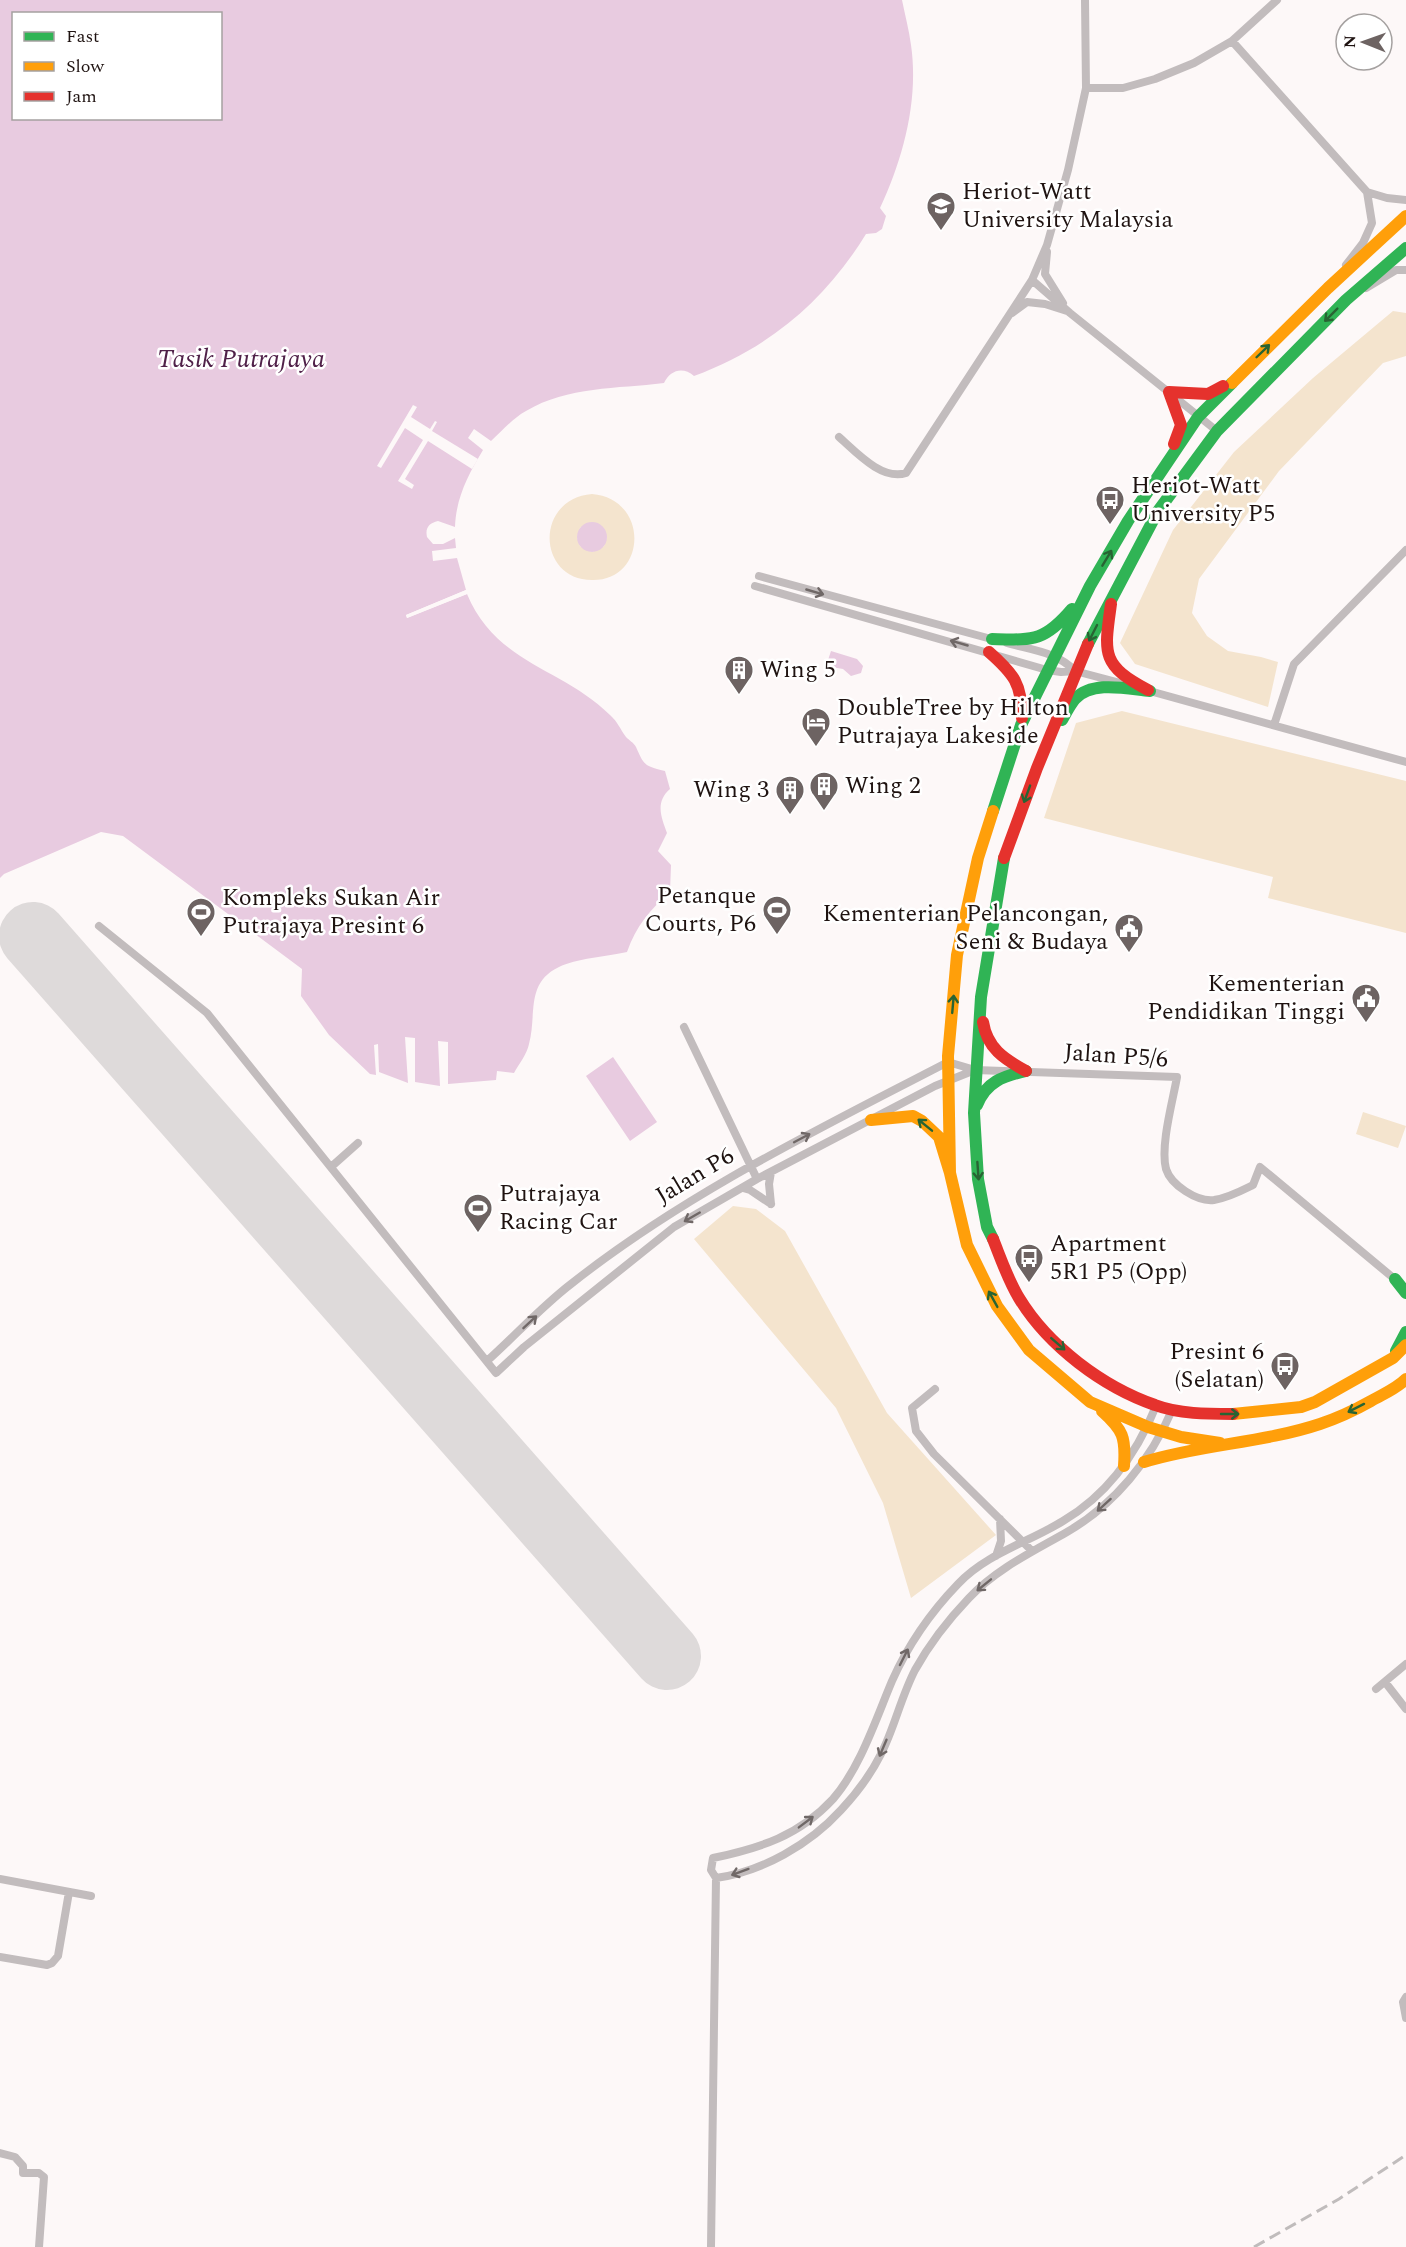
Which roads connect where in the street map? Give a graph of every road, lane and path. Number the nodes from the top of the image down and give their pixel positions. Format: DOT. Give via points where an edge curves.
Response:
graph roads {
  1 [pos="1085,0"];
  2 [pos="1277,0"];
  3 [pos="1232,41"];
  4 [pos="1086,87"];
  5 [pos="1367,192"];
  6 [pos="1406,200"];
  7 [pos="1406,216"];
  8 [pos="1047,245"];
  9 [pos="1406,248"];
  10 [pos="1406,270"];
  11 [pos="1032,280"];
  12 [pos="1328,288"];
  13 [pos="1346,300"];
  14 [pos="1070,313"];
  15 [pos="1006,318"];
  16 [pos="1233,380"];
  17 [pos="1169,392"];
  18 [pos="1198,417"];
  19 [pos="1217,431"];
  20 [pos="839,438"];
  21 [pos="1167,462"];
  22 [pos="1406,550"];
  23 [pos="759,576"];
  24 [pos="755,586"];
  25 [pos="1090,586"];
  26 [pos="1112,594"];
  27 [pos="991,646"];
  28 [pos="1054,656"];
  29 [pos="1047,670"];
  30 [pos="1075,671"];
  31 [pos="1150,691"];
  32 [pos="1022,725"];
  33 [pos="1274,725"];
  34 [pos="1406,762"];
  35 [pos="1037,768"];
  36 [pos="99,926"];
  37 [pos="981,997"];
  38 [pos="684,1027"];
  39 [pos="948,1062"];
  40 [pos="975,1070"];
  41 [pos="1026,1071"];
  42 [pos="949,1079"];
  43 [pos="974,1113"];
  44 [pos="871,1120"];
  45 [pos="358,1143"];
  46 [pos="750,1165"];
  47 [pos="331,1167"];
  48 [pos="771,1172"];
  49 [pos="950,1173"];
  50 [pos="757,1179"];
  51 [pos="743,1188"];
  52 [pos="1401,1279"];
  53 [pos="1406,1288"];
  54 [pos="1406,1293"];
  55 [pos="1406,1332"];
  56 [pos="1406,1345"];
  57 [pos="1393,1358"];
  58 [pos="487,1361"];
  59 [pos="1404,1382"];
  60 [pos="935,1389"];
  61 [pos="1090,1402"];
  62 [pos="1156,1406"];
  63 [pos="1172,1410"];
  64 [pos="1148,1427"];
  65 [pos="1163,1432"];
  66 [pos="1220,1443"];
  67 [pos="1144,1462"];
  68 [pos="1124,1466"];
  69 [pos="1000,1518"];
  70 [pos="1024,1541"];
  71 [pos="1032,1551"];
  72 [pos="996,1557"];
  73 [pos="1406,1664"];
  74 [pos="1385,1682"];
  75 [pos="1376,1689"];
  76 [pos="1406,1709"];
  77 [pos="716,1878"];
  78 [pos="0,1879"];
  79 [pos="69,1892"];
  80 [pos="91,1896"];
  81 [pos="0,1957"];
  82 [pos="1406,1997"];
  83 [pos="1406,2018"];
  84 [pos="0,2153"];
  85 [pos="39,2247"];
  86 [pos="711,2247"];
  1 -- 4 [label="street"];
  2 -- 3 [label="street"];
  3 -- 4 [label="street" via="1155,79 1123,88"];
  3 -- 5 [label="street"];
  4 -- 8 [label="street"];
  5 -- 6 [label="street"];
  5 -- 12 [label="street" via="1372,223 1363,243"];
  7 -- 12 [label="street"];
  8 -- 11 [label="street"];
  8 -- 14 [label="street" via="1045,274"];
  9 -- 13 [label="street"];
  10 -- 13 [label="street" via="1396,270"];
  11 -- 14 [label="street"];
  11 -- 15 [label="street"];
  16 -- 12 [label="street, one-way"];
  13 -- 19 [label="street, one-way"];
  14 -- 15 [label="street" via="1027,302"];
  14 -- 17 [label="street"];
  15 -- 20 [label="street" via="906,473 888,474"];
  16 -- 17 [label="street" via="1208,394"];
  16 -- 18 [label="street"];
  17 -- 18 [label="street"];
  17 -- 21 [label="street" via="1181,425"];
  18 -- 19 [label="street"];
  18 -- 21 [label="street"];
  19 -- 26 [label="street" via="1158,511"];
  25 -- 21 [label="street, one-way"];
  22 -- 33 [label="street" via="1294,664"];
  23 -- 27 [label="street, one-way"];
  27 -- 24 [label="street, one-way"];
  25 -- 27 [label="street" via="1045,637"];
  25 -- 28 [label="street"];
  26 -- 30 [label="street, one-way"];
  26 -- 31 [label="street" via="1106,645 1110,659 1119,673"];
  27 -- 28 [label="street"];
  27 -- 29 [label="street"];
  27 -- 32 [label="street" via="1021,688"];
  28 -- 29 [label="street"];
  28 -- 30 [label="street"];
  29 -- 30 [label="street"];
  29 -- 32 [label="street"];
  30 -- 31 [label="street"];
  30 -- 35 [label="street"];
  31 -- 33 [label="street"];
  31 -- 35 [label="street" via="1097,688 1078,696"];
  39 -- 32 [label="street, one-way" via="957,955 975,868"];
  33 -- 34 [label="street"];
  35 -- 37 [label="street, one-way" via="1002,864"];
  36 -- 47 [label="street" via="207,1013"];
  37 -- 40 [label="street"];
  37 -- 41 [label="street" via="984,1033 989,1044 1000,1057"];
  38 -- 46 [label="street"];
  39 -- 40 [label="street"];
  39 -- 42 [label="street"];
  46 -- 39 [label="street, Jalan P6, one-way"];
  40 -- 41 [label="street, Jalan P5/6"];
  40 -- 42 [label="street, Jalan P6"];
  40 -- 43 [label="street"];
  41 -- 43 [label="street" via="1000,1077 988,1085"];
  41 -- 52 [label="street, Jalan P5/6" via="1177,1077 1165,1143 1166,1169 1179,1186 1212,1200 1253,1185 1260,1167"];
  42 -- 44 [label="street, Jalan P6"];
  42 -- 49 [label="street"];
  43 -- 62 [label="street, one-way" via="978,1179 987,1227 1020,1298 1044,1332 1099,1379"];
  44 -- 48 [label="street, Jalan P6"];
  49 -- 44 [label="street, one-way" via="939,1137 922,1121 913,1116"];
  45 -- 47 [label="street"];
  46 -- 50 [label="street"];
  58 -- 46 [label="street, Jalan P6, one-way" via="570,1284 658,1222"];
  47 -- 58 [label="street"];
  48 -- 50 [label="street, Jalan P6"];
  48 -- 51 [label="street" via="771,1204"];
  61 -- 49 [label="street, one-way" via="1029,1350 997,1306 967,1245"];
  50 -- 51 [label="street, Jalan P6"];
  51 -- 58 [label="street, Jalan P6, one-way" via="674,1227 496,1373"];
  52 -- 53 [label="street, Jalan P5/6"];
  52 -- 54 [label="street"];
  55 -- 57 [label="street"];
  56 -- 57 [label="street"];
  63 -- 57 [label="street, one-way" via="1239,1414 1301,1407"];
  59 -- 66 [label="street, one-way" via="1330,1421"];
  60 -- 69 [label="street" via="912,1408 916,1431 934,1454"];
  61 -- 64 [label="street"];
  61 -- 68 [label="street" via="1121,1427 1125,1437"];
  62 -- 63 [label="street"];
  62 -- 64 [label="street"];
  63 -- 65 [label="street"];
  64 -- 65 [label="street"];
  64 -- 68 [label="street"];
  65 -- 66 [label="street"];
  65 -- 67 [label="street"];
  66 -- 67 [label="street"];
  67 -- 71 [label="street, one-way" via="1100,1509"];
  68 -- 70 [label="street" via="1090,1503"];
  69 -- 70 [label="street"];
  69 -- 72 [label="street" via="1001,1541"];
  70 -- 71 [label="street"];
  70 -- 72 [label="street"];
  71 -- 77 [label="street, one-way" via="972,1594 940,1630 915,1671 881,1754 841,1810 815,1835 785,1854"];
  77 -- 72 [label="street, one-way" via="711,1870 713,1858 772,1843 808,1822 833,1798 851,1771 909,1648 960,1582"];
  73 -- 74 [label="street"];
  74 -- 75 [label="street"];
  74 -- 76 [label="street"];
  77 -- 86 [label="street"];
  78 -- 79 [label="street"];
  79 -- 80 [label="street"];
  79 -- 81 [label="street" via="58,1956 52,1963"];
  82 -- 83 [label="street"];
  84 -- 85 [label="street" via="15,2157 23,2166 22,2172 44,2177"];
}
